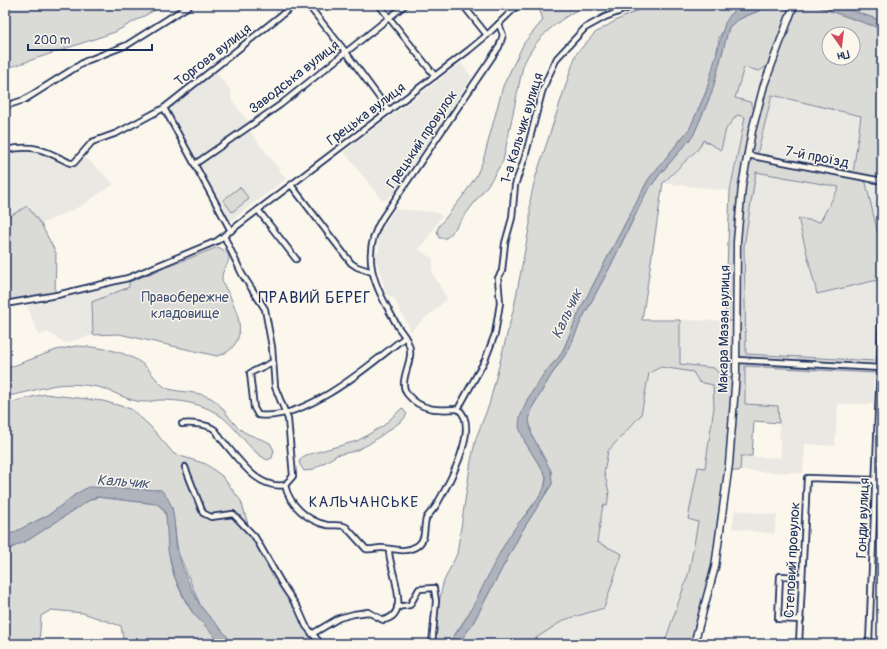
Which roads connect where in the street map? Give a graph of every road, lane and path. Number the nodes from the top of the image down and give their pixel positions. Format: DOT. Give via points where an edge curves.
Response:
graph roads {
  1 [pos="190,5"];
  2 [pos="294,5"];
  3 [pos="308,5"];
  4 [pos="379,5"];
  5 [pos="405,5"];
  6 [pos="463,5"];
  7 [pos="518,5"];
  8 [pos="637,5"];
  9 [pos="794,5"];
  10 [pos="388,18"];
  11 [pos="499,24"];
  12 [pos="487,35"];
  13 [pos="345,51"];
  14 [pos="435,76"];
  15 [pos="5,106"];
  16 [pos="164,108"];
  17 [pos="389,111"];
  18 [pos="5,150"];
  19 [pos="747,155"];
  20 [pos="195,164"];
  21 [pos="882,181"];
  22 [pos="291,185"];
  23 [pos="258,210"];
  24 [pos="231,231"];
  25 [pos="224,236"];
  26 [pos="296,260"];
  27 [pos="372,272"];
  28 [pos="5,304"];
  29 [pos="882,310"];
  30 [pos="405,337"];
  31 [pos="736,360"];
  32 [pos="273,362"];
  33 [pos="880,368"];
  34 [pos="458,409"];
  35 [pos="286,413"];
  36 [pos="182,424"];
  37 [pos="185,467"];
  38 [pos="876,480"];
  39 [pos="285,485"];
  40 [pos="389,550"];
  41 [pos="802,577"];
  42 [pos="398,607"];
  43 [pos="801,620"];
  44 [pos="312,634"];
  45 [pos="321,644"];
  46 [pos="432,644"];
  47 [pos="694,644"];
  48 [pos="800,644"];
  49 [pos="869,644"];
  1 -- 15 [label="street" via="127,45 86,61 24,100"];
  2 -- 16 [label="street, Торгова вулиця"];
  3 -- 13 [label="street"];
  4 -- 10 [label="street"];
  5 -- 10 [label="street, Заводська вулиця"];
  6 -- 12 [label="street"];
  7 -- 11 [label="street, Грецька вулиця"];
  8 -- 34 [label="street, 1-а Кальчик вулиця" via="585,28 557,58 547,79 515,185 512,218 505,243 502,271 498,278 500,296 495,334 485,360"];
  9 -- 19 [label="main road, Макара Мазая вулиця" via="764,85"];
  10 -- 13 [label="street, Заводська вулиця"];
  10 -- 14 [label="street"];
  11 -- 12 [label="street, Грецька вулиця"];
  11 -- 27 [label="street, Грецький провулок" via="503,35 499,46 378,225 372,243"];
  12 -- 14 [label="street, Грецька вулиця"];
  13 -- 17 [label="street"];
  13 -- 20 [label="street, Заводська вулиця" via="280,105"];
  14 -- 17 [label="street, Грецька вулиця"];
  16 -- 18 [label="street, Торгова вулиця" via="118,133 92,142 74,163 40,148"];
  16 -- 20 [label="street"];
  17 -- 22 [label="street, Грецька вулиця"];
  19 -- 21 [label="street, 7-й проїзд"];
  19 -- 31 [label="main road, Макара Мазая вулиця" via="737,241"];
  20 -- 24 [label="street"];
  22 -- 23 [label="street, Грецька вулиця"];
  22 -- 27 [label="street" via="351,263"];
  23 -- 24 [label="street, Грецька вулиця"];
  23 -- 26 [label="street"];
  24 -- 25 [label="street, Грецька вулиця"];
  25 -- 28 [label="street, Грецька вулиця" via="128,278"];
  25 -- 32 [label="street" via="242,274 265,309"];
  27 -- 30 [label="street"];
  29 -- 33 [label="street, Гонди вулиця"];
  30 -- 34 [label="street" via="411,354 404,384 408,394 425,408"];
  30 -- 35 [label="street" via="325,395 309,405"];
  31 -- 33 [label="street"];
  31 -- 47 [label="main road, Макара Мазая вулиця" via="720,539 710,588"];
  32 -- 35 [label="street" via="275,387"];
  32 -- 35 [label="street" via="250,373 254,410 261,416"];
  33 -- 38 [label="street, Гонди вулиця"];
  34 -- 40 [label="street" via="464,414 467,424 456,468 436,506 426,518 424,536 418,545 404,551"];
  35 -- 39 [label="street" via="294,473"];
  36 -- 39 [label="street" via="201,424 214,429 257,477 276,485"];
  37 -- 44 [label="street" via="203,513 211,517 233,514 255,537"];
  38 -- 41 [label="street, Степовий провулок" via="807,478"];
  38 -- 49 [label="street, Гонди вулиця"];
  39 -- 40 [label="street" via="294,503 308,517 327,525 346,526 366,549"];
  40 -- 42 [label="street" via="389,559 398,587"];
  41 -- 43 [label="street, Степовий провулок"];
  41 -- 43 [label="street" via="780,576 778,619"];
  42 -- 44 [label="street" via="385,620 368,612 354,614 341,617"];
  42 -- 46 [label="street" via="410,605 419,589 434,588 436,602"];
  43 -- 48 [label="street, Степовий провулок"];
  44 -- 45 [label="street"];
}
